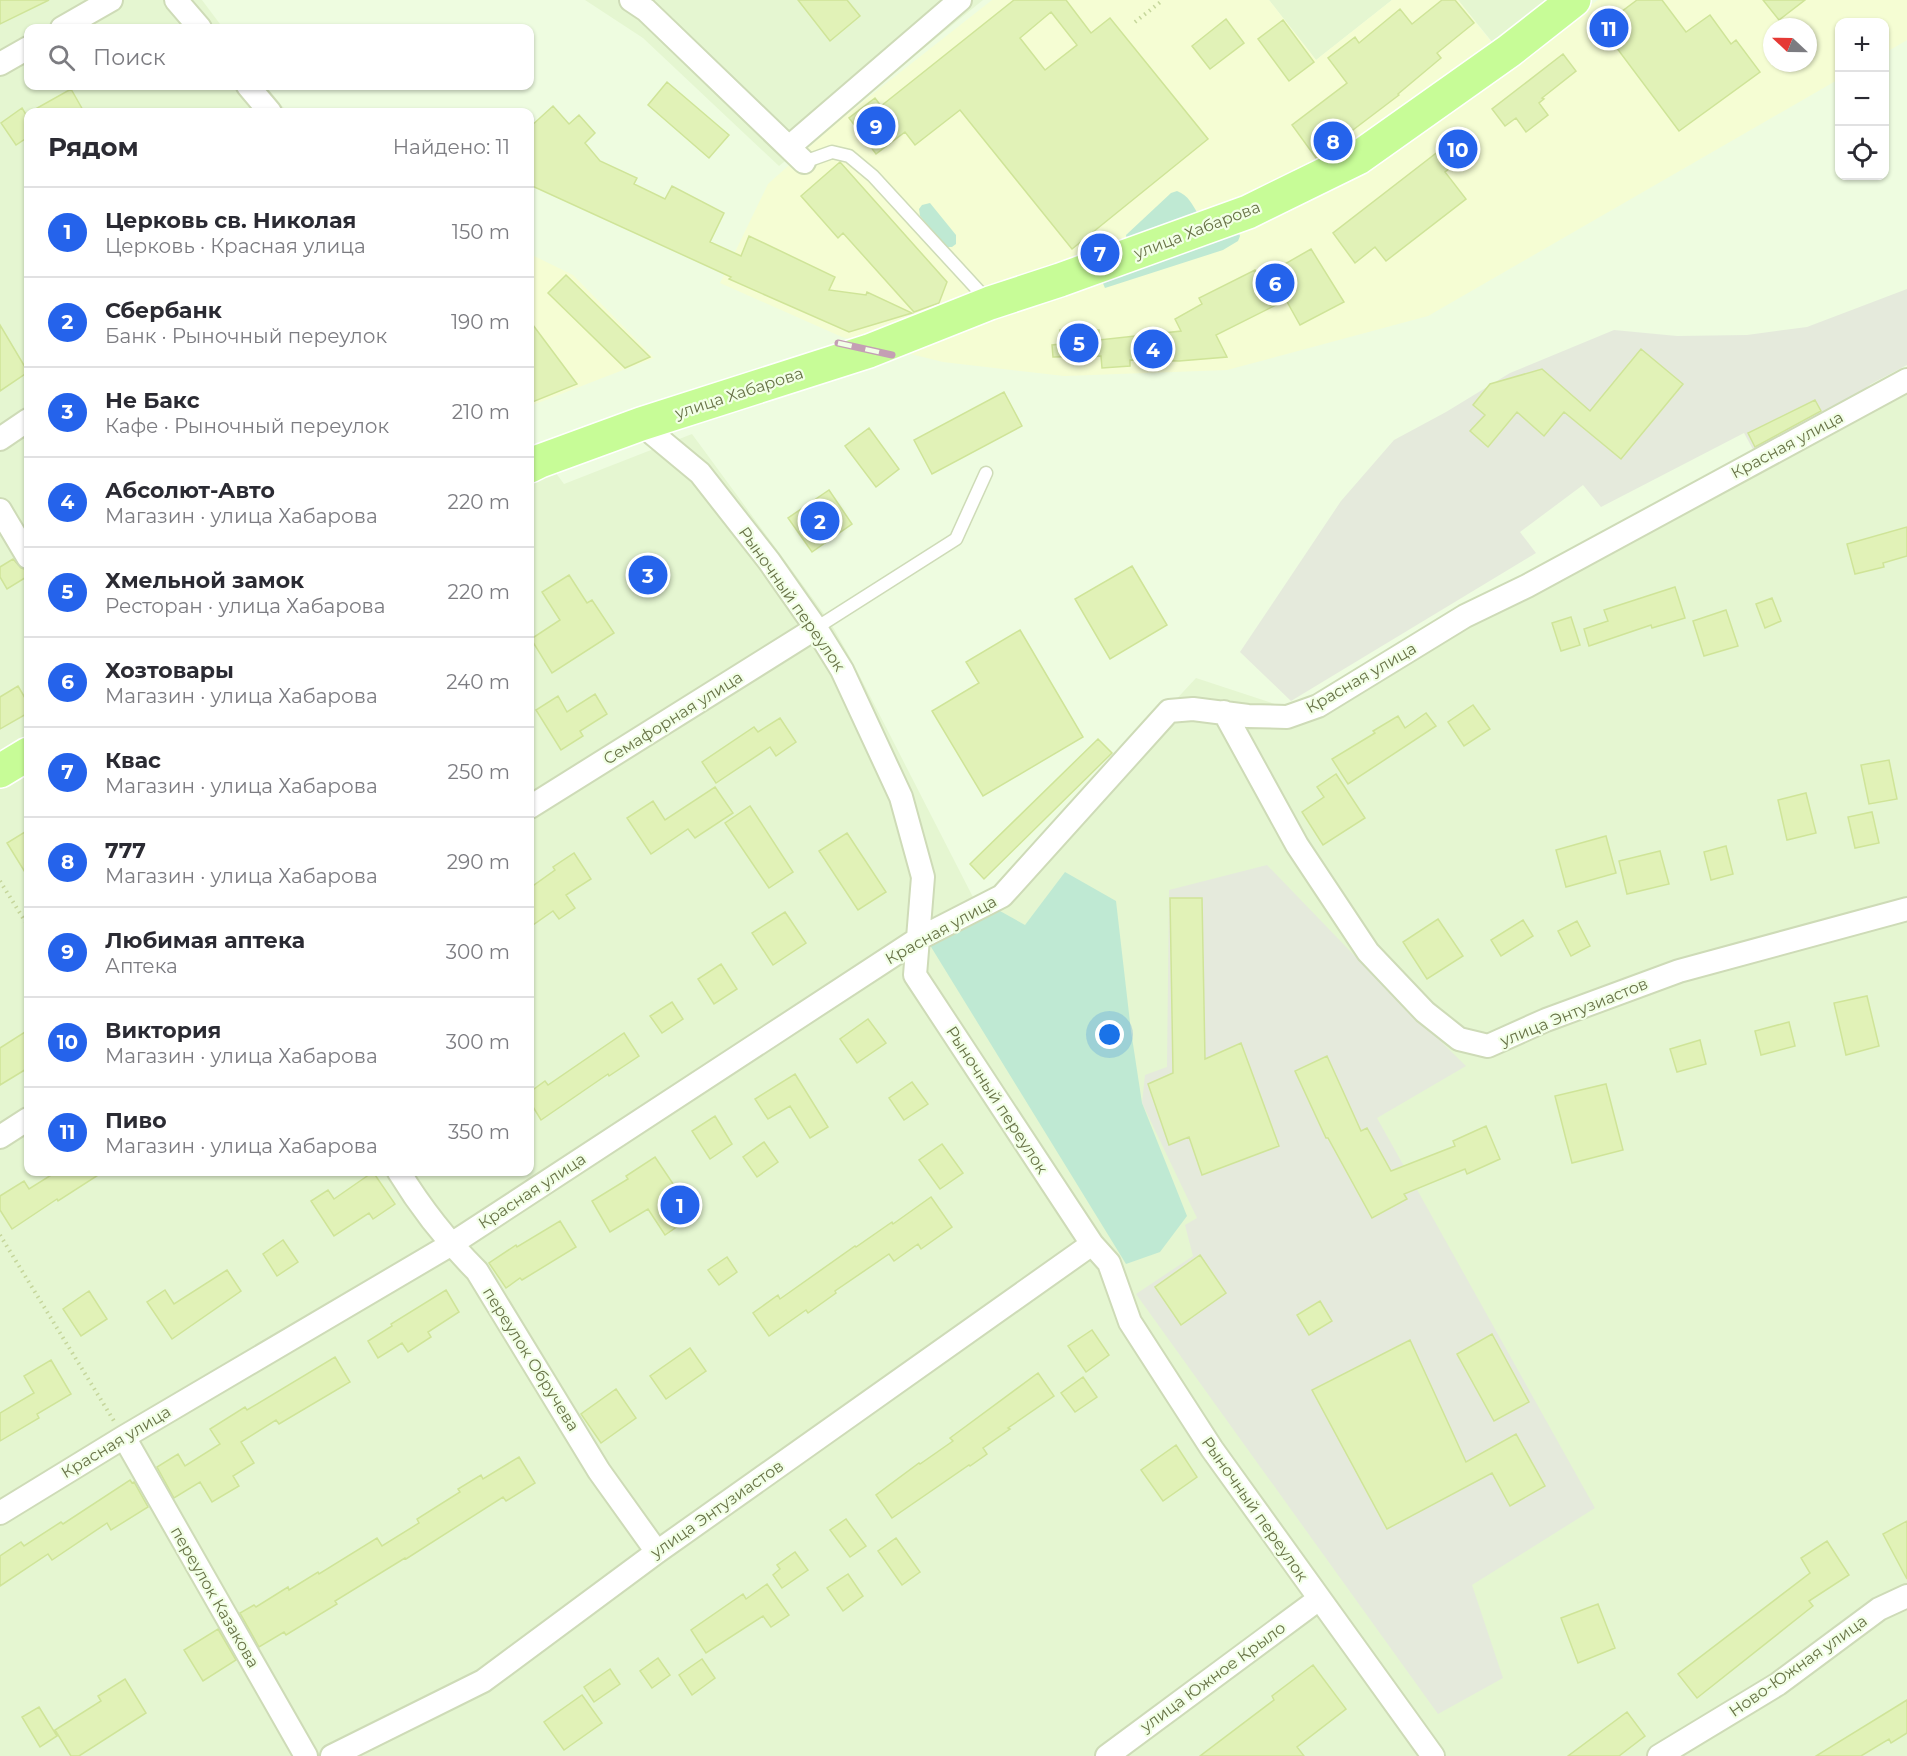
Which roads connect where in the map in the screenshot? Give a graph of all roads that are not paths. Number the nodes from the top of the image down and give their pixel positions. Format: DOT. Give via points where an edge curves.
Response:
graph roads {
  1 [pos="111,0"];
  2 [pos="176,0"];
  3 [pos="960,0"];
  4 [pos="1574,0"];
  5 [pos="645,3"];
  6 [pos="69,24"];
  7 [pos="197,24"];
  8 [pos="24,50"];
  9 [pos="0,64"];
  10 [pos="251,90"];
  11 [pos="267,108"];
  12 [pos="797,155"];
  13 [pos="990,303"];
  14 [pos="1907,380"];
  15 [pos="24,423"];
  16 [pos="641,424"];
  17 [pos="0,439"];
  18 [pos="534,458"];
  19 [pos="986,473"];
  20 [pos="0,510"];
  21 [pos="24,550"];
  22 [pos="816,628"];
  23 [pos="1224,712"];
  24 [pos="24,756"];
  25 [pos="0,771"];
  26 [pos="534,804"];
  27 [pos="1907,909"];
  28 [pos="918,939"];
  29 [pos="24,1122"];
  30 [pos="0,1137"];
  31 [pos="401,1176"];
  32 [pos="1092,1244"];
  33 [pos="450,1245"];
  34 [pos="124,1437"];
  35 [pos="0,1513"];
  36 [pos="657,1552"];
  37 [pos="1907,1596"];
  38 [pos="1320,1599"];
  39 [pos="306,1756"];
  40 [pos="332,1756"];
  41 [pos="1107,1756"];
  42 [pos="1433,1756"];
  43 [pos="1659,1756"];
  1 -- 6 [label="street"];
  2 -- 7 [label="street"];
  3 -- 12 [label="street"];
  4 -- 13 [label="main road, улица Хабарова" via="1358,158 1248,212"];
  5 -- 12 [label="street"];
  8 -- 9 [label="street"];
  10 -- 11 [label="street"];
  12 -- 13 [label="lane" via="832,152 849,156 873,176"];
  13 -- 16 [label="main road, улица Хабарова" via="869,351"];
  14 -- 23 [label="street, Красная улица" via="1465,616 1318,706 1287,717"];
  15 -- 17 [label="street"];
  16 -- 18 [label="main road, улица Хабарова"];
  16 -- 22 [label="street, Рыночный переулок" via="700,473"];
  19 -- 22 [label="lane" via="956,539"];
  20 -- 21 [label="street"];
  22 -- 26 [label="street, Семафорная улица"];
  22 -- 28 [label="street, Рыночный переулок" via="842,670 901,797 922,876"];
  23 -- 27 [label="street, улица Энтузиастов" via="1297,845 1368,952 1425,1012 1460,1039 1488,1046 1546,1020 1679,971"];
  23 -- 28 [label="street, Красная улица" via="1169,711 1002,896"];
  24 -- 25 [label="main road"];
  28 -- 32 [label="street, Рыночный переулок" via="915,975"];
  28 -- 33 [label="street, Красная улица"];
  29 -- 30 [label="street"];
  31 -- 33 [label="street, переулок Обручева"];
  32 -- 36 [label="street, улица Энтузиастов"];
  32 -- 38 [label="street, Рыночный переулок" via="1109,1263 1130,1322 1206,1440"];
  33 -- 34 [label="street, Красная улица"];
  33 -- 36 [label="street, переулок Обручева" via="477,1271 599,1471"];
  34 -- 35 [label="street, Красная улица"];
  34 -- 39 [label="street, переулок Казакова"];
  36 -- 40 [label="street, улица Энтузиастов" via="483,1681"];
  37 -- 43 [label="street, Ново-Южная улица" via="1879,1609 1778,1684"];
  38 -- 41 [label="street, улица Южное Крыло"];
  38 -- 42 [label="street, Рыночный переулок"];
}
